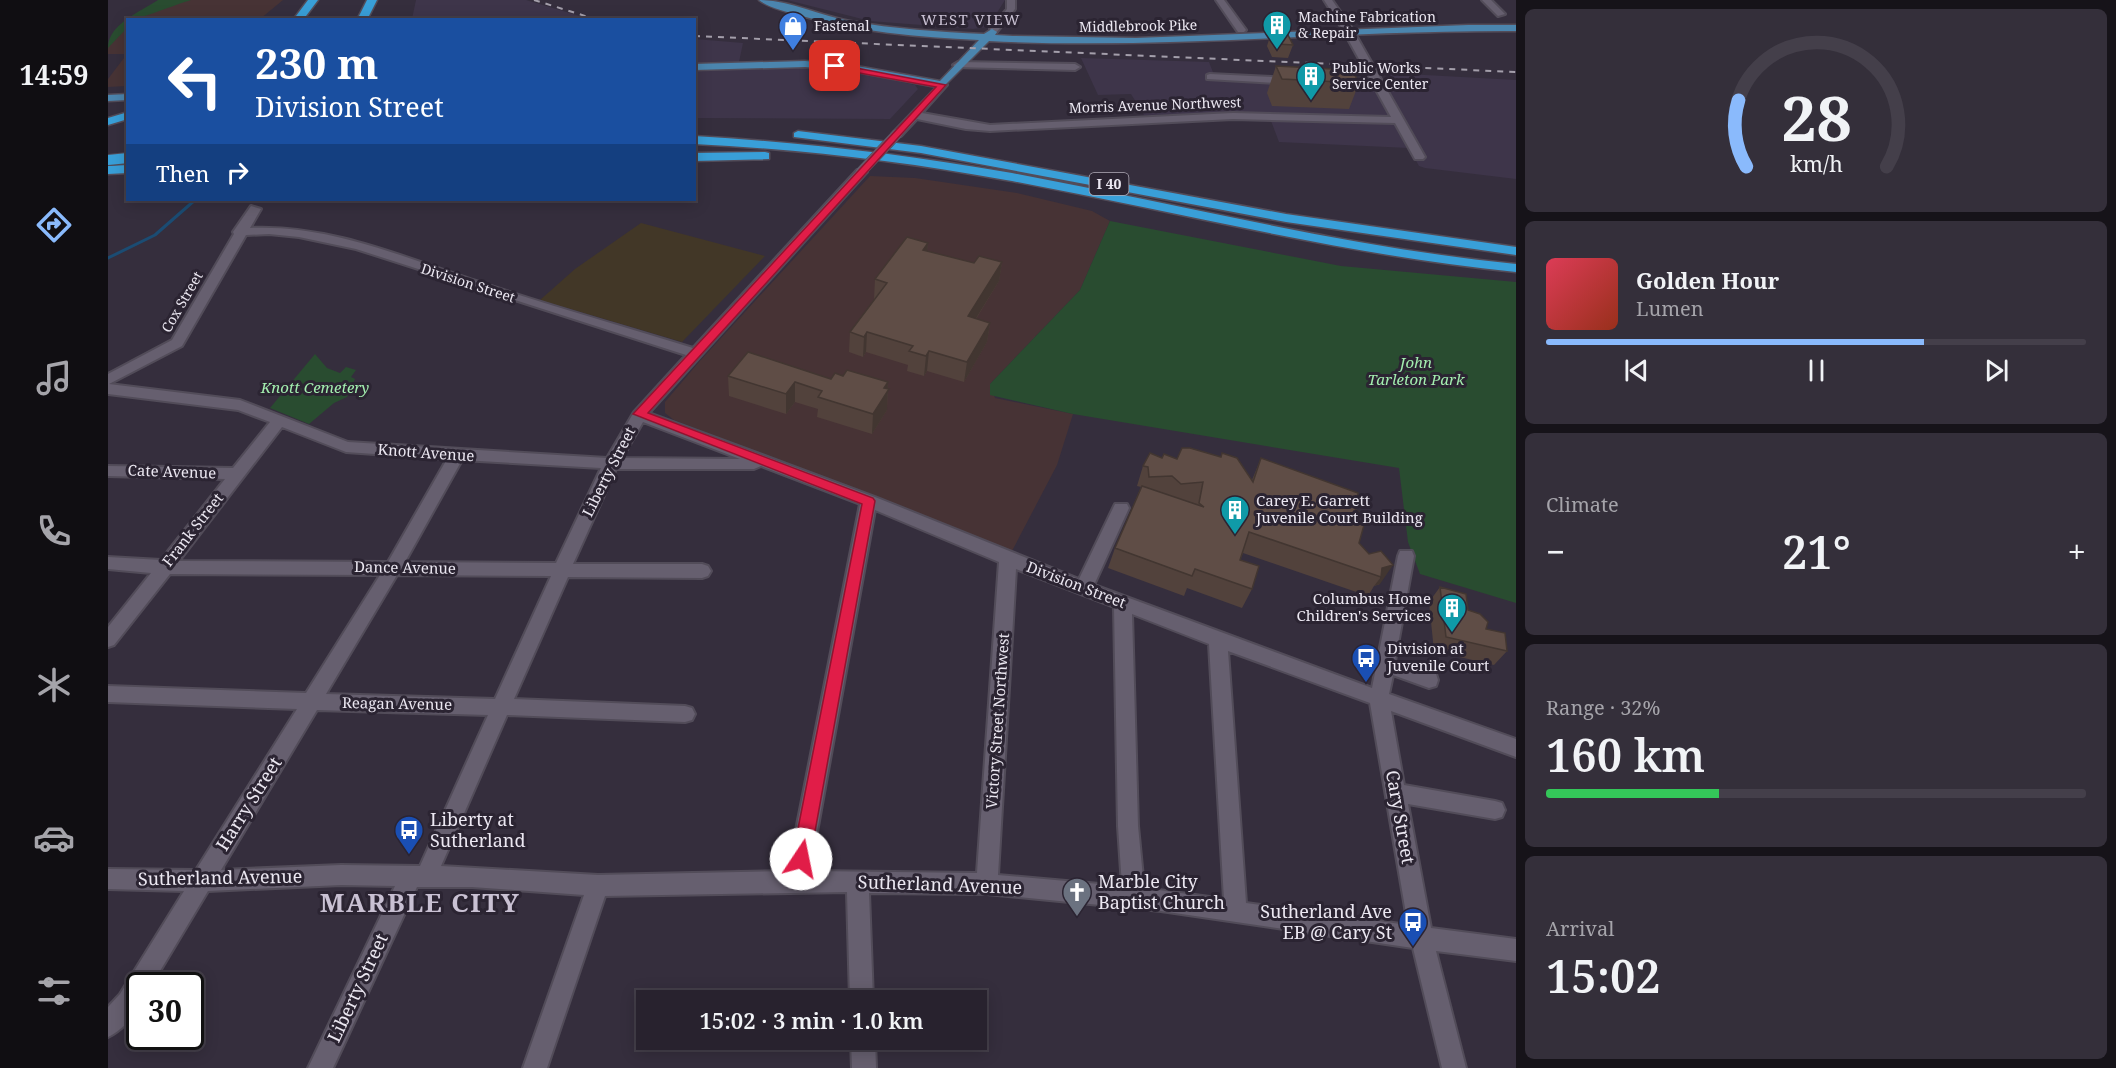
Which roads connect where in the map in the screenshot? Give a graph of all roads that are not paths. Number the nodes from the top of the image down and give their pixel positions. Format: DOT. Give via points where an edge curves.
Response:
graph roads {
  1 [pos="313,0"];
  2 [pos="321,0"];
  3 [pos="372,0"];
  4 [pos="378,0"];
  5 [pos="764,0"];
  6 [pos="782,0"];
  7 [pos="1011,0"];
  8 [pos="1220,0"];
  9 [pos="1328,0"];
  10 [pos="1486,0"];
  11 [pos="1502,14"];
  12 [pos="300,18"];
  13 [pos="310,18"];
  14 [pos="363,18"];
  15 [pos="374,18"];
  16 [pos="1515,25"];
  17 [pos="1346,27"];
  18 [pos="1241,30"];
  19 [pos="989,34"];
  20 [pos="958,65"];
  21 [pos="696,67"];
  22 [pos="1075,68"];
  23 [pos="1210,77"];
  24 [pos="1301,81"];
  25 [pos="1367,84"];
  26 [pos="942,85"];
  27 [pos="1378,85"];
  28 [pos="126,97"];
  29 [pos="108,98"];
  30 [pos="915,115"];
  31 [pos="126,116"];
  32 [pos="1398,120"];
  33 [pos="108,122"];
  34 [pos="696,133"];
  35 [pos="696,157"];
  36 [pos="1419,157"];
  37 [pos="126,158"];
  38 [pos="108,162"];
  39 [pos="942,167"];
  40 [pos="126,169"];
  41 [pos="108,170"];
  42 [pos="255,209"];
  43 [pos="239,232"];
  44 [pos="1516,251"];
  45 [pos="1516,268"];
  46 [pos="695,353"];
  47 [pos="108,380"];
  48 [pos="108,389"];
  49 [pos="639,414"];
  50 [pos="279,421"];
  51 [pos="456,456"];
  52 [pos="611,462"];
  53 [pos="756,462"];
  54 [pos="108,471"];
  55 [pos="236,474"];
  56 [pos="869,501"];
  57 [pos="1121,508"];
  58 [pos="1406,556"];
  59 [pos="1008,559"];
  60 [pos="108,563"];
  61 [pos="165,567"];
  62 [pos="393,568"];
  63 [pos="562,570"];
  64 [pos="702,571"];
  65 [pos="1084,587"];
  66 [pos="1124,602"];
  67 [pos="108,640"];
  68 [pos="1218,640"];
  69 [pos="1386,665"];
  70 [pos="1429,680"];
  71 [pos="108,694"];
  72 [pos="1380,698"];
  73 [pos="310,704"];
  74 [pos="501,705"];
  75 [pos="685,714"];
  76 [pos="1516,748"];
  77 [pos="1396,794"];
  78 [pos="1495,810"];
  79 [pos="418,876"];
  80 [pos="108,879"];
  81 [pos="202,881"];
  82 [pos="797,881"];
  83 [pos="858,883"];
  84 [pos="987,884"];
  85 [pos="598,886"];
  86 [pos="1134,897"];
  87 [pos="1236,912"];
  88 [pos="1422,936"];
  89 [pos="1516,950"];
  90 [pos="862,990"];
  91 [pos="108,1025"];
  92 [pos="863,1050"];
  93 [pos="320,1068"];
  94 [pos="535,1068"];
  95 [pos="864,1068"];
  96 [pos="1454,1068"];
  1 -- 12 [label="highway"];
  2 -- 13 [label="highway"];
  3 -- 14 [label="highway"];
  4 -- 15 [label="highway"];
  5 -- 19 [label="main road, Middlebrook Pike" via="862,27 922,34"];
  6 -- 19 [label="main road, Middlebrook Pike" via="886,25"];
  7 -- 19 [label="street, Liberty Street" via="1011,9"];
  8 -- 18 [label="street"];
  9 -- 17 [label="street"];
  10 -- 11 [label="street"];
  16 -- 17 [label="main road, Middlebrook Pike"];
  17 -- 18 [label="main road, Middlebrook Pike"];
  17 -- 19 [label="main road, Middlebrook Pike" via="1137,41"];
  17 -- 27 [label="street"];
  18 -- 19 [label="main road, Middlebrook Pike" via="1133,35"];
  19 -- 20 [label="main road, Liberty Street"];
  20 -- 22 [label="street"];
  20 -- 26 [label="main road, Liberty Street"];
  21 -- 26 [label="main road" via="805,64 851,68"];
  23 -- 24 [label="street"];
  25 -- 27 [label="street"];
  26 -- 30 [label="street, Liberty Street"];
  27 -- 32 [label="street"];
  28 -- 29 [label="main road"];
  30 -- 32 [label="street, Morris Avenue Northwest" via="990,128 1233,116"];
  30 -- 46 [label="street, Liberty Street, bridge"];
  31 -- 33 [label="highway"];
  32 -- 36 [label="street"];
  34 -- 39 [label="highway, I 40"];
  34 -- 44 [label="highway, I 40" via="852,140 1286,218"];
  35 -- 39 [label="highway" via="838,156"];
  37 -- 38 [label="highway"];
  39 -- 45 [label="highway, I 40" via="1392,252"];
  40 -- 41 [label="highway"];
  42 -- 43 [label="street, Cox Street"];
  43 -- 46 [label="street, Division Street" via="260,230 355,245"];
  43 -- 47 [label="street, Cox Street" via="177,343"];
  46 -- 49 [label="street, Liberty Street"];
  48 -- 50 [label="street, Knott Avenue" via="240,405"];
  49 -- 52 [label="street, Liberty Street"];
  49 -- 53 [label="street, Division Street"];
  50 -- 51 [label="street, Knott Avenue" via="346,447"];
  50 -- 55 [label="street, Frank Street"];
  51 -- 52 [label="street, Knott Avenue"];
  51 -- 62 [label="street, Harry Street"];
  52 -- 53 [label="street, Knott Avenue"];
  52 -- 63 [label="street, Liberty Street"];
  53 -- 56 [label="street, Division Street"];
  54 -- 55 [label="street, Cate Avenue"];
  55 -- 61 [label="street, Frank Street"];
  56 -- 59 [label="street, Division Street"];
  56 -- 82 [label="street"];
  57 -- 65 [label="street"];
  58 -- 69 [label="street, Cary Street"];
  59 -- 65 [label="street, Division Street"];
  59 -- 84 [label="street, Victory Street Northwest"];
  60 -- 61 [label="street, Dance Avenue"];
  61 -- 62 [label="street, Dance Avenue"];
  61 -- 67 [label="street, Frank Street"];
  62 -- 63 [label="street, Dance Avenue"];
  62 -- 73 [label="street, Harry Street"];
  63 -- 64 [label="street, Dance Avenue"];
  63 -- 74 [label="street, Liberty Street"];
  65 -- 66 [label="street, Division Street"];
  66 -- 68 [label="street, Division Street"];
  66 -- 86 [label="street" via="1128,825"];
  68 -- 72 [label="street, Division Street"];
  68 -- 87 [label="street"];
  69 -- 70 [label="street"];
  69 -- 72 [label="street, Cary Street"];
  71 -- 73 [label="street, Reagan Avenue"];
  72 -- 76 [label="street, Division Street"];
  72 -- 77 [label="street, Cary Street"];
  73 -- 74 [label="street, Reagan Avenue"];
  73 -- 81 [label="street, Harry Street"];
  74 -- 75 [label="street, Reagan Avenue"];
  74 -- 79 [label="street, Liberty Street"];
  77 -- 78 [label="street"];
  77 -- 88 [label="street, Cary Street"];
  79 -- 81 [label="street, Sutherland Avenue"];
  79 -- 85 [label="street, Sutherland Avenue"];
  79 -- 93 [label="street, Liberty Street"];
  80 -- 81 [label="street, Sutherland Avenue"];
  81 -- 91 [label="street, Harry Street" via="128,1002"];
  82 -- 83 [label="street, Sutherland Avenue"];
  82 -- 85 [label="street, Sutherland Avenue"];
  83 -- 84 [label="street, Sutherland Avenue"];
  83 -- 90 [label="street"];
  84 -- 86 [label="street, Sutherland Avenue"];
  85 -- 94 [label="street"];
  86 -- 87 [label="street, Sutherland Avenue"];
  87 -- 88 [label="street, Sutherland Avenue"];
  88 -- 89 [label="street, Sutherland Avenue"];
  88 -- 96 [label="street, Cary Street"];
  92 -- 95 [label="street"];
}
